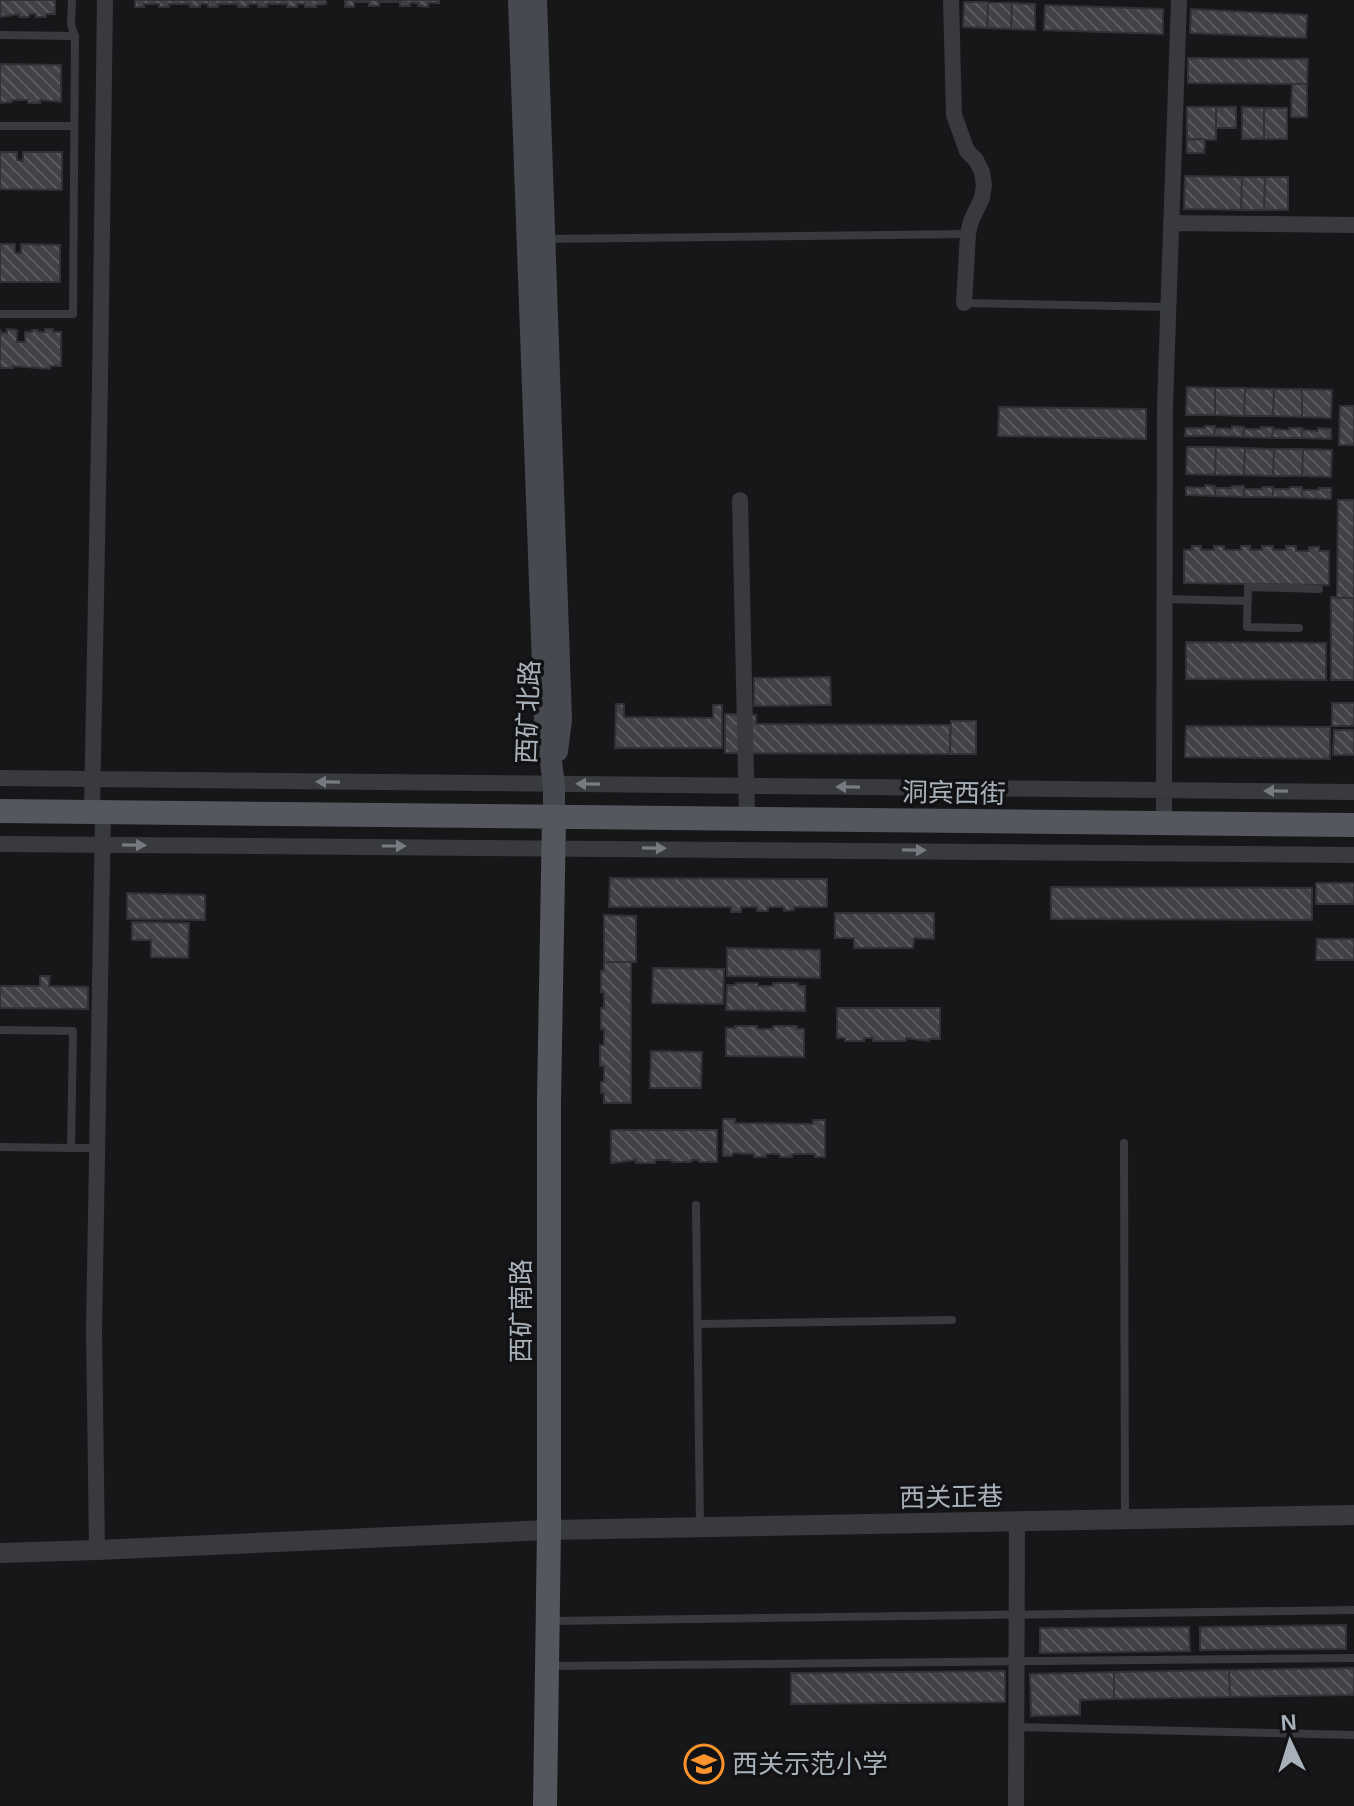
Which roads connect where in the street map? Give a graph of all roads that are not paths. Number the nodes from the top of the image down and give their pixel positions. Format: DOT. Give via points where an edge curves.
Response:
graph roads {
  1 [pos="72,0"];
  2 [pos="105,0"];
  3 [pos="519,0"];
  4 [pos="536,0"];
  5 [pos="951,0"];
  6 [pos="1179,0"];
  7 [pos="0,35"];
  8 [pos="75,36"];
  9 [pos="0,126"];
  10 [pos="74,126"];
  11 [pos="1171,223"];
  12 [pos="1354,225"];
  13 [pos="968,234"];
  14 [pos="545,239"];
  15 [pos="964,303"];
  16 [pos="1169,307"];
  17 [pos="0,314"];
  18 [pos="740,500"];
  19 [pos="1319,589"];
  20 [pos="1164,599"];
  21 [pos="1248,601"];
  22 [pos="1299,628"];
  23 [pos="0,778"];
  24 [pos="92,779"];
  25 [pos="554,784"];
  26 [pos="746,786"];
  27 [pos="1164,790"];
  28 [pos="1354,792"];
  29 [pos="0,811"];
  30 [pos="97,812"];
  31 [pos="554,817"];
  32 [pos="747,819"];
  33 [pos="1164,823"];
  34 [pos="1354,825"];
  35 [pos="0,844"];
  36 [pos="102,845"];
  37 [pos="554,847"];
  38 [pos="1354,855"];
  39 [pos="0,1030"];
  40 [pos="1124,1143"];
  41 [pos="0,1147"];
  42 [pos="71,1148"];
  43 [pos="97,1148"];
  44 [pos="696,1205"];
  45 [pos="952,1320"];
  46 [pos="698,1324"];
  47 [pos="1354,1515"];
  48 [pos="1125,1519"];
  49 [pos="1017,1521"];
  50 [pos="700,1527"];
  51 [pos="549,1530"];
  52 [pos="97,1550"];
  53 [pos="0,1553"];
  54 [pos="1354,1610"];
  55 [pos="1018,1614"];
  56 [pos="547,1621"];
  57 [pos="1354,1658"];
  58 [pos="1017,1661"];
  59 [pos="546,1666"];
  60 [pos="1016,1727"];
  61 [pos="1354,1735"];
  62 [pos="545,1806"];
  63 [pos="1016,1806"];
  1 -- 8 [label="lane"];
  2 -- 24 [label="street"];
  3 -- 25 [label="main road, 西矿北路" via="545,721"];
  4 -- 14 [label="main road, 西矿北路"];
  5 -- 13 [label="street" via="954,115 984,185"];
  6 -- 11 [label="street"];
  7 -- 8 [label="lane"];
  8 -- 10 [label="lane"];
  9 -- 10 [label="lane"];
  10 -- 17 [label="lane" via="73,314"];
  11 -- 12 [label="street"];
  11 -- 16 [label="street"];
  13 -- 14 [label="lane"];
  13 -- 15 [label="street"];
  14 -- 25 [label="main road, 西矿北路" via="561,720"];
  15 -- 16 [label="lane"];
  16 -- 20 [label="street"];
  18 -- 26 [label="street"];
  19 -- 21 [label="lane" via="1248,587"];
  20 -- 21 [label="lane"];
  20 -- 27 [label="street"];
  21 -- 22 [label="lane" via="1247,627"];
  23 -- 24 [label="street"];
  25 -- 24 [label="street, one-way"];
  24 -- 30 [label="street"];
  26 -- 25 [label="street, one-way"];
  25 -- 31 [label="main road"];
  27 -- 26 [label="street, one-way"];
  26 -- 32 [label="street"];
  28 -- 27 [label="street, one-way"];
  27 -- 33 [label="street"];
  29 -- 30 [label="main road, 洞宾西街"];
  30 -- 31 [label="main road, 洞宾西街"];
  30 -- 36 [label="street"];
  31 -- 32 [label="main road, 洞宾西街"];
  31 -- 37 [label="main road, 西矿南路"];
  32 -- 33 [label="main road, 洞宾西街"];
  33 -- 34 [label="main road, 洞宾西街"];
  35 -- 36 [label="street"];
  36 -- 37 [label="street, one-way"];
  36 -- 43 [label="street"];
  37 -- 38 [label="street, one-way"];
  37 -- 51 [label="main road, 西矿南路"];
  39 -- 42 [label="lane" via="73,1031"];
  40 -- 48 [label="lane"];
  41 -- 42 [label="lane"];
  42 -- 43 [label="lane"];
  43 -- 52 [label="street"];
  44 -- 46 [label="lane"];
  45 -- 46 [label="lane"];
  46 -- 50 [label="lane"];
  47 -- 48 [label="street, 西关正巷"];
  48 -- 49 [label="street, 西关正巷"];
  49 -- 50 [label="street, 西关正巷"];
  49 -- 55 [label="street"];
  50 -- 51 [label="street, 西关正巷"];
  51 -- 52 [label="street, 西关正巷"];
  51 -- 56 [label="main road, 西矿南路"];
  52 -- 53 [label="street, 西关正巷"];
  54 -- 55 [label="lane"];
  55 -- 56 [label="lane"];
  55 -- 58 [label="street"];
  56 -- 59 [label="main road, 西矿南路"];
  57 -- 58 [label="lane"];
  58 -- 59 [label="lane"];
  58 -- 60 [label="street"];
  59 -- 62 [label="main road, 西矿南路"];
  60 -- 61 [label="lane"];
  60 -- 63 [label="street"];
}
